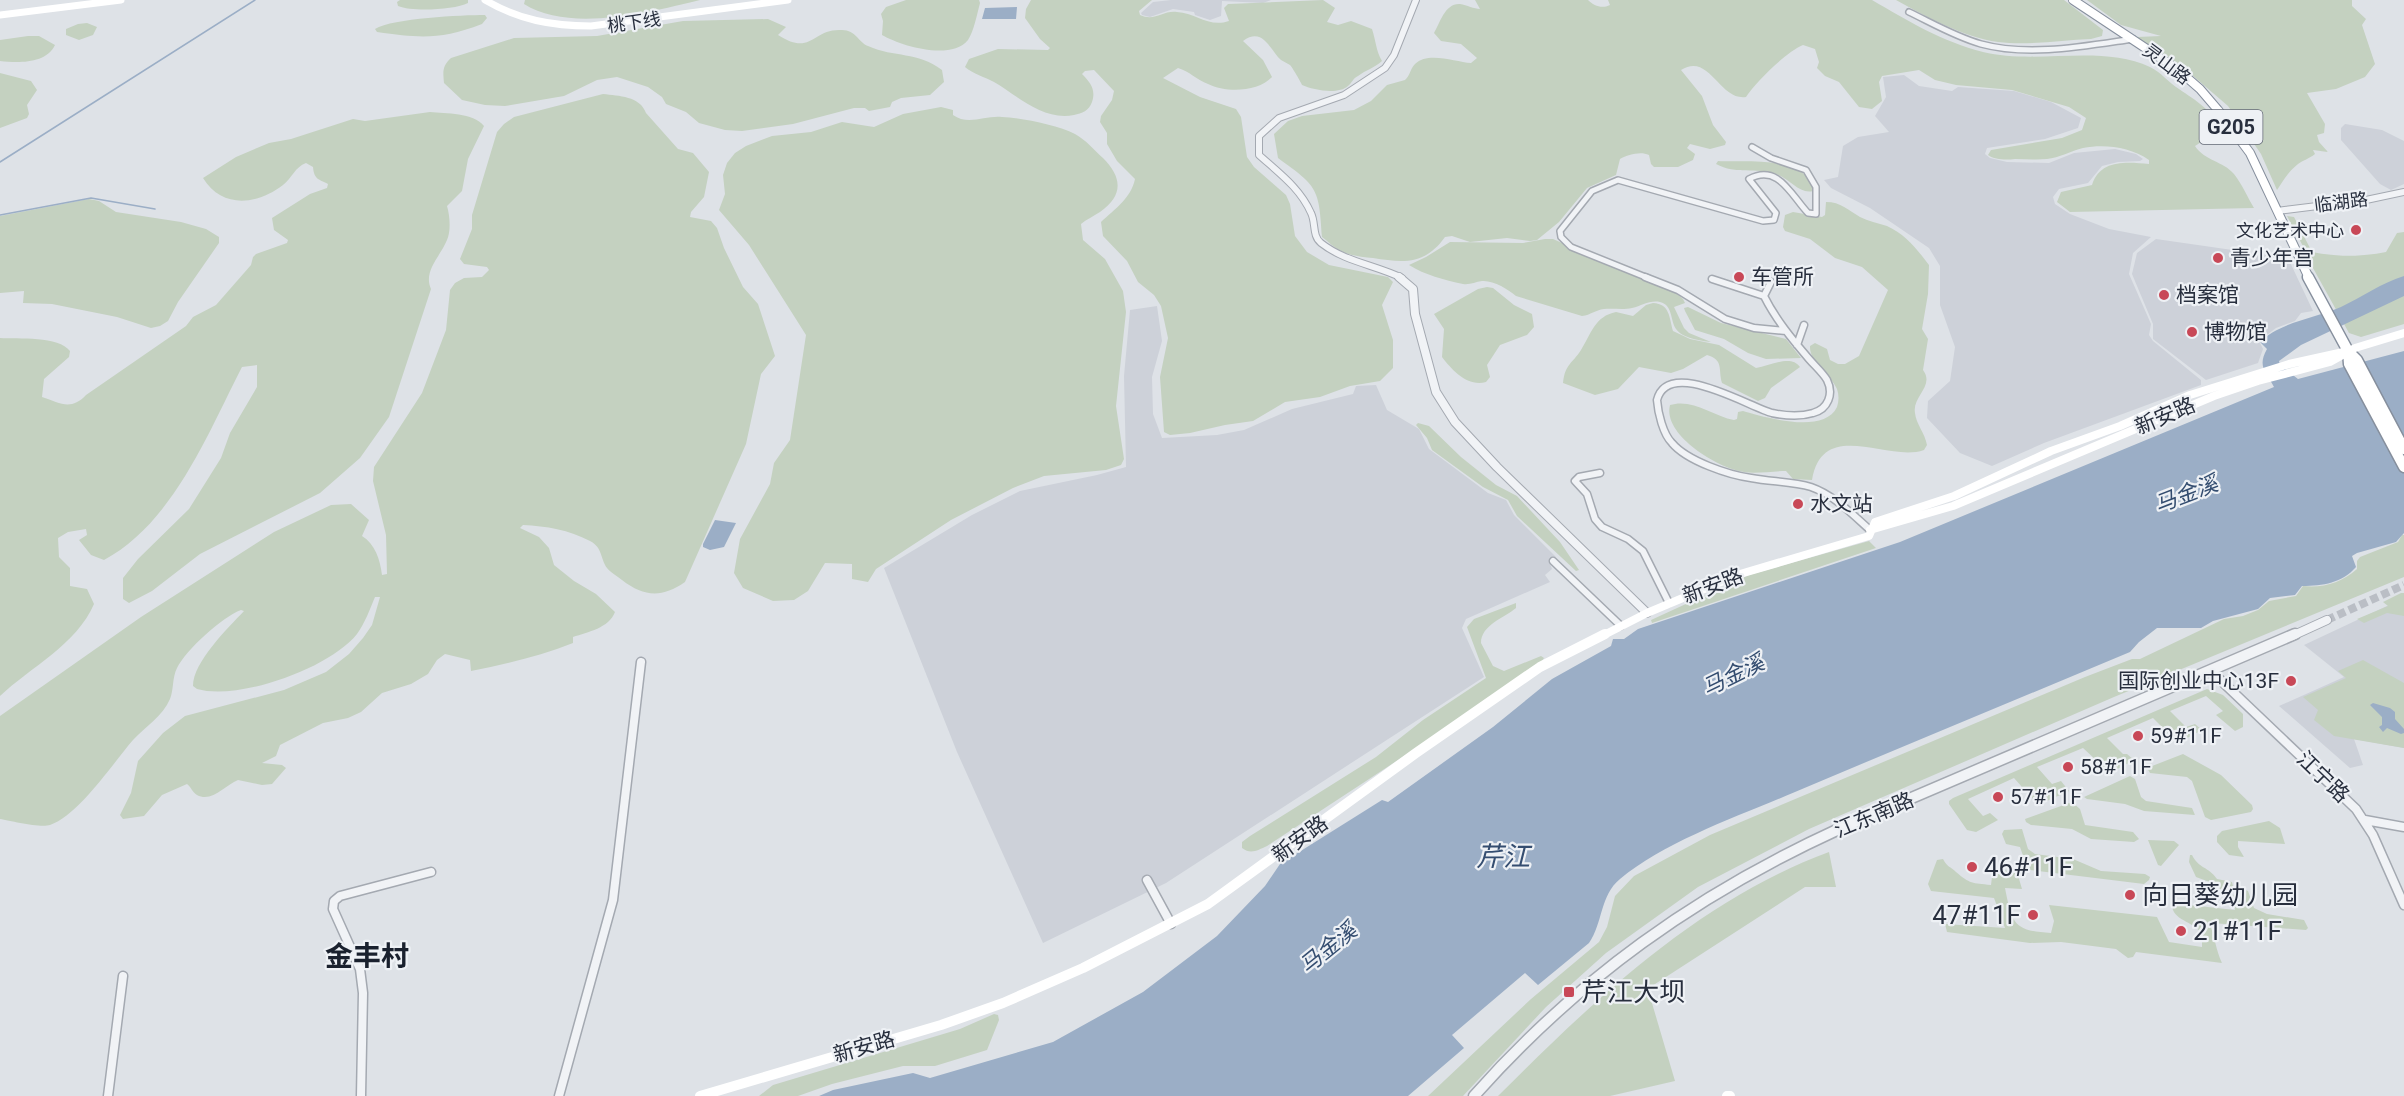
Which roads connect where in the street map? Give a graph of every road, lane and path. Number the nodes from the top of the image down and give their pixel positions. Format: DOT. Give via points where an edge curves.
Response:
graph roads {
  1 [pos="121,0"];
  2 [pos="485,0"];
  3 [pos="788,0"];
  4 [pos="1416,0"];
  5 [pos="2073,0"];
  6 [pos="1908,12"];
  7 [pos="0,15"];
  8 [pos="2133,39"];
  9 [pos="1752,147"];
  10 [pos="2404,192"];
  11 [pos="2277,210"];
  12 [pos="1712,279"];
  13 [pos="1771,282"];
  14 [pos="1764,296"];
  15 [pos="1804,325"];
  16 [pos="1786,331"];
  17 [pos="2404,333"];
  18 [pos="1797,345"];
  19 [pos="2348,351"];
  20 [pos="2353,363"];
  21 [pos="2255,378"];
  22 [pos="2404,449"];
  23 [pos="2404,467"];
  24 [pos="1600,473"];
  25 [pos="1870,530"];
  26 [pos="1553,561"];
  27 [pos="1669,603"];
  28 [pos="1647,613"];
  29 [pos="2327,620"];
  30 [pos="1621,626"];
  31 [pos="641,662"];
  32 [pos="2212,672"];
  33 [pos="2365,820"];
  34 [pos="2404,827"];
  35 [pos="431,872"];
  36 [pos="1147,880"];
  37 [pos="2404,904"];
  38 [pos="1171,924"];
  39 [pos="123,976"];
  40 [pos="108,1096"];
  41 [pos="361,1096"];
  42 [pos="559,1096"];
  43 [pos="700,1096"];
  44 [pos="1474,1096"];
  1 -- 7 [label="main road"];
  2 -- 3 [label="main road, 桃下线" via="526,20 589,27"];
  4 -- 28 [label="street" via="1394,55 1384,68 1344,95 1279,118 1259,136 1259,155 1300,192 1321,243 1344,257 1404,279 1413,289 1415,314 1436,392 1455,422"];
  5 -- 8 [label="highway, 灵山路 / G205"];
  6 -- 8 [label="street" via="1980,44 2004,48"];
  8 -- 11 [label="highway, 灵山路 / G205" via="2177,69 2218,110 2250,153"];
  9 -- 16 [label="street" via="1764,156 1806,170 1817,192 1816,214 1808,213 1786,184 1769,176 1755,175 1749,179 1776,213 1774,220 1769,221 1618,180 1592,191 1560,231 1561,237 1571,246 1678,290 1719,316 1754,328"];
  10 -- 11 [label="street, 临湖路"];
  11 -- 19 [label="highway, 灵山路 / G205"];
  12 -- 14 [label="street"];
  13 -- 14 [label="street"];
  14 -- 16 [label="street"];
  15 -- 18 [label="street"];
  16 -- 18 [label="street"];
  17 -- 19 [label="main road"];
  18 -- 25 [label="street" via="1827,381 1829,404 1820,411 1780,415 1703,386 1672,385 1659,394 1657,402 1667,437 1682,452 1710,466 1820,491 1838,501"];
  19 -- 20 [label="highway"];
  19 -- 21 [label="main road" via="2289,364"];
  19 -- 21 [label="main road" via="2330,362"];
  20 -- 22 [label="highway"];
  20 -- 23 [label="highway"];
  21 -- 25 [label="main road, 新安路" via="1953,506"];
  24 -- 27 [label="street" via="1575,481 1587,494 1595,519 1602,527 1643,550"];
  25 -- 27 [label="main road, 新安路" via="1869,536 1740,574"];
  26 -- 30 [label="street"];
  27 -- 28 [label="main road, 新安路"];
  28 -- 30 [label="main road, 新安路"];
  29 -- 32 [label="street, 江东南路"];
  30 -- 38 [label="main road, 新安路" via="1540,667 1253,873"];
  31 -- 42 [label="street" via="613,900"];
  32 -- 33 [label="street, 江宁路"];
  32 -- 44 [label="street, 江东南路" via="1817,839 1718,891 1617,958 1542,1023"];
  33 -- 34 [label="street"];
  33 -- 37 [label="street, 江宁路"];
  35 -- 41 [label="street" via="340,896 334,901 333,909 360,969"];
  36 -- 38 [label="street"];
  38 -- 43 [label="main road, 新安路" via="1003,1003"];
  39 -- 40 [label="street"];
}
